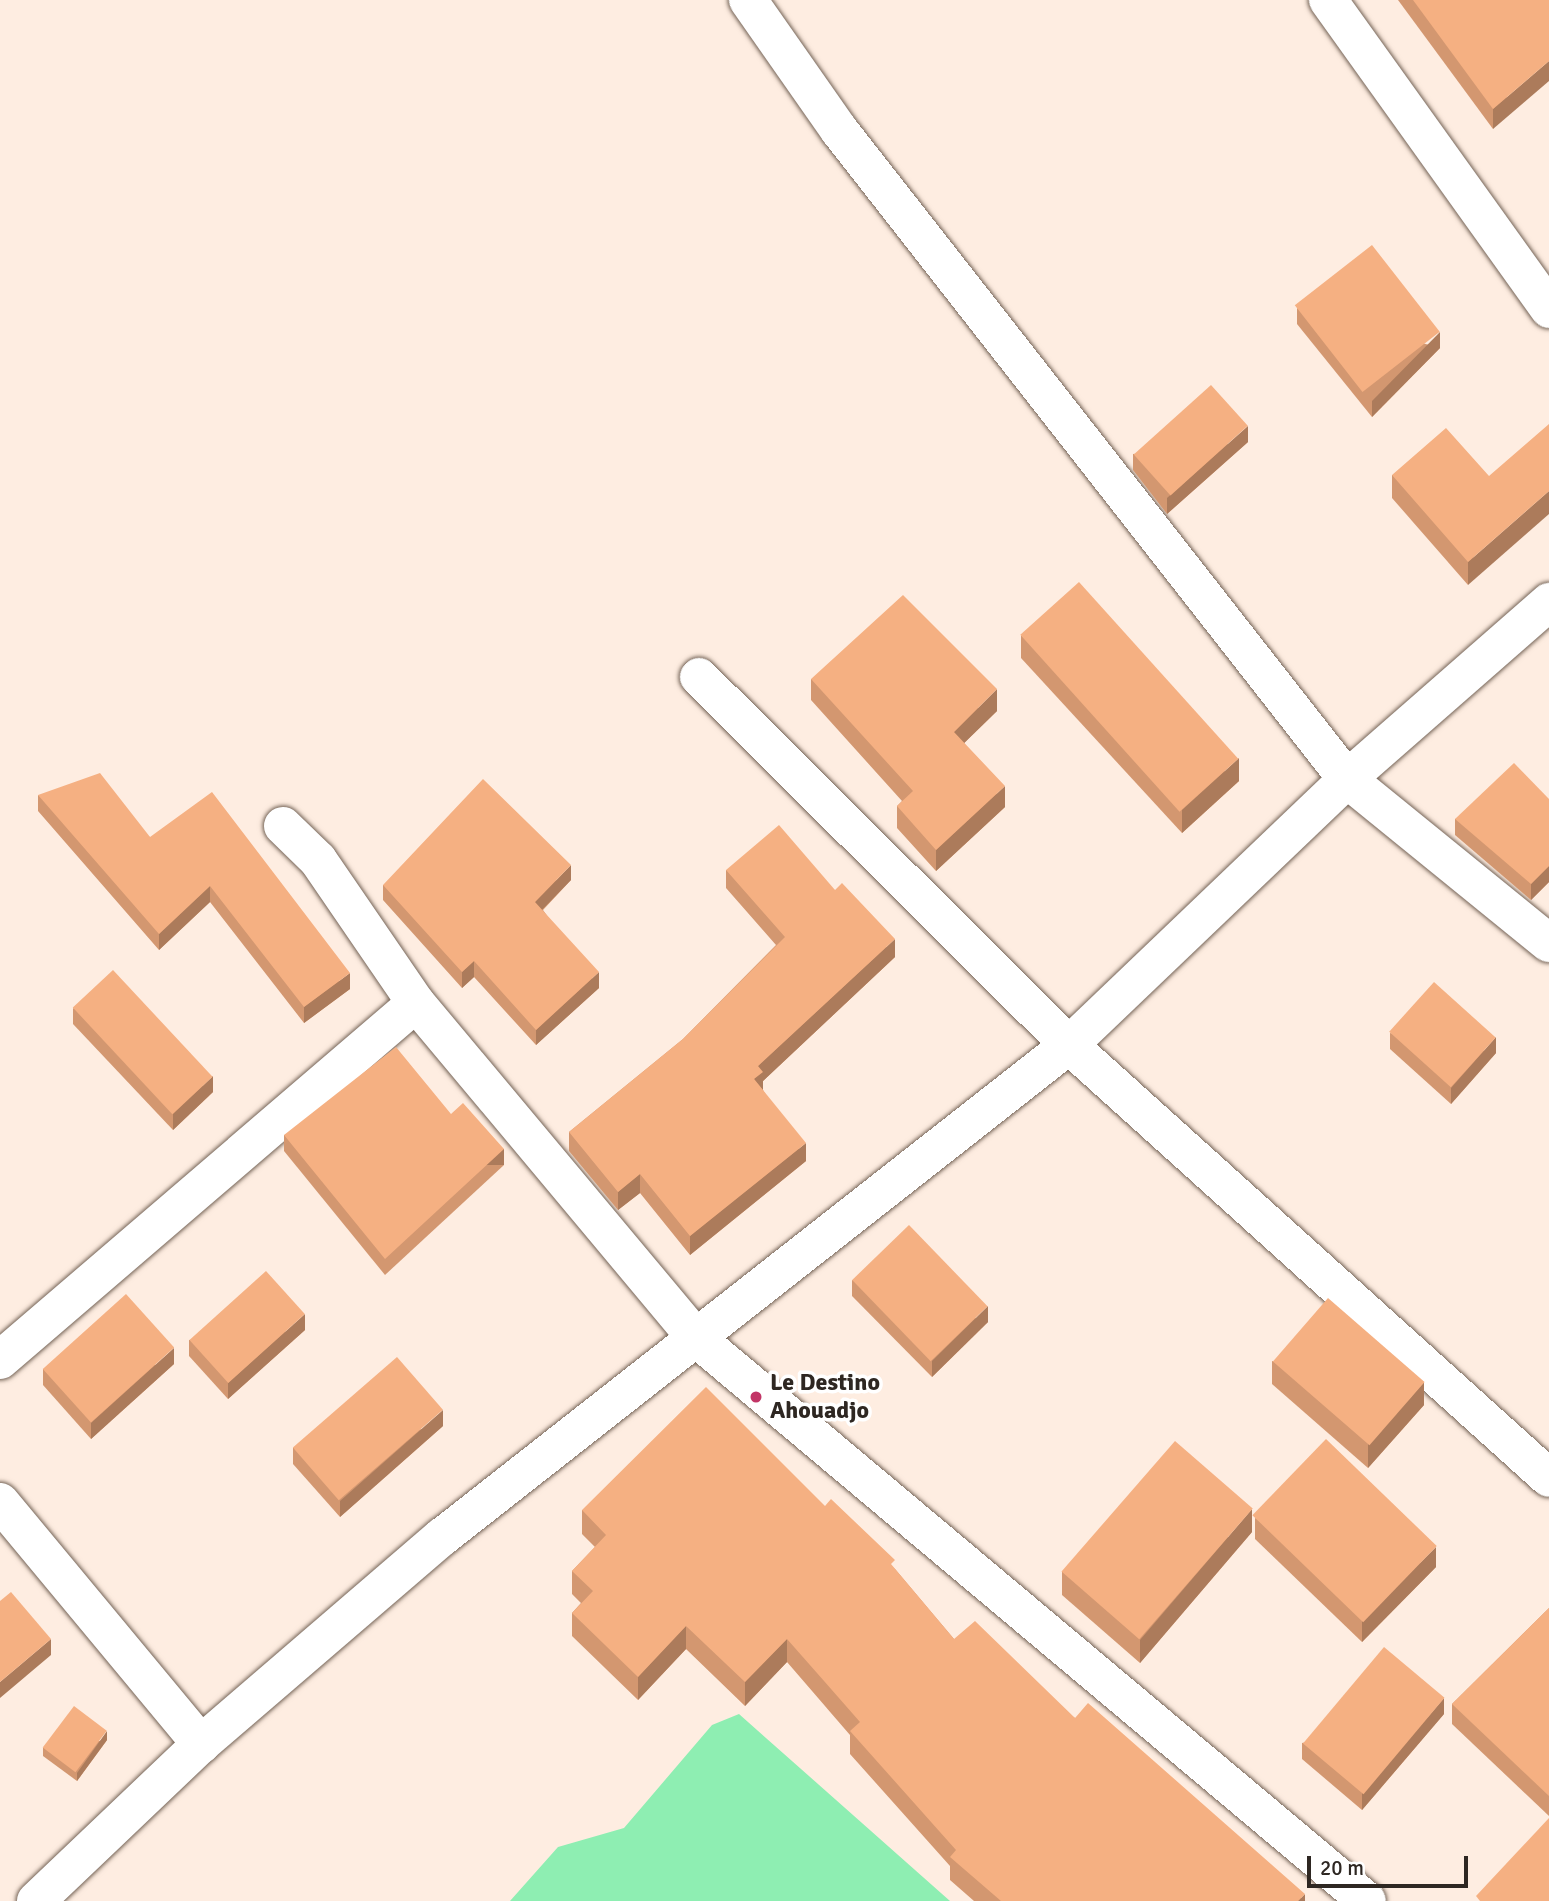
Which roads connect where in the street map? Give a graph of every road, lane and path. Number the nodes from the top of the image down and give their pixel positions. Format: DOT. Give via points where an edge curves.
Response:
graph roads {
  1 [pos="748,0"];
  2 [pos="1328,0"];
  3 [pos="1549,309"];
  4 [pos="1549,602"];
  5 [pos="699,677"];
  6 [pos="1347,779"];
  7 [pos="283,826"];
  8 [pos="1549,943"];
  9 [pos="416,1003"];
  10 [pos="1069,1045"];
  11 [pos="695,1337"];
  12 [pos="0,1360"];
  13 [pos="1549,1478"];
  14 [pos="0,1502"];
  15 [pos="201,1744"];
  16 [pos="36,1901"];
  17 [pos="1367,1901"];
  1 -- 6 [label="street" via="839,130"];
  2 -- 3 [label="street"];
  4 -- 6 [label="street"];
  5 -- 10 [label="street"];
  6 -- 8 [label="street"];
  6 -- 10 [label="street"];
  7 -- 9 [label="street" via="318,859"];
  9 -- 11 [label="street"];
  9 -- 12 [label="street"];
  10 -- 11 [label="street"];
  10 -- 13 [label="street"];
  11 -- 15 [label="street" via="442,1537"];
  11 -- 17 [label="street"];
  14 -- 15 [label="street"];
  15 -- 16 [label="street"];
}
